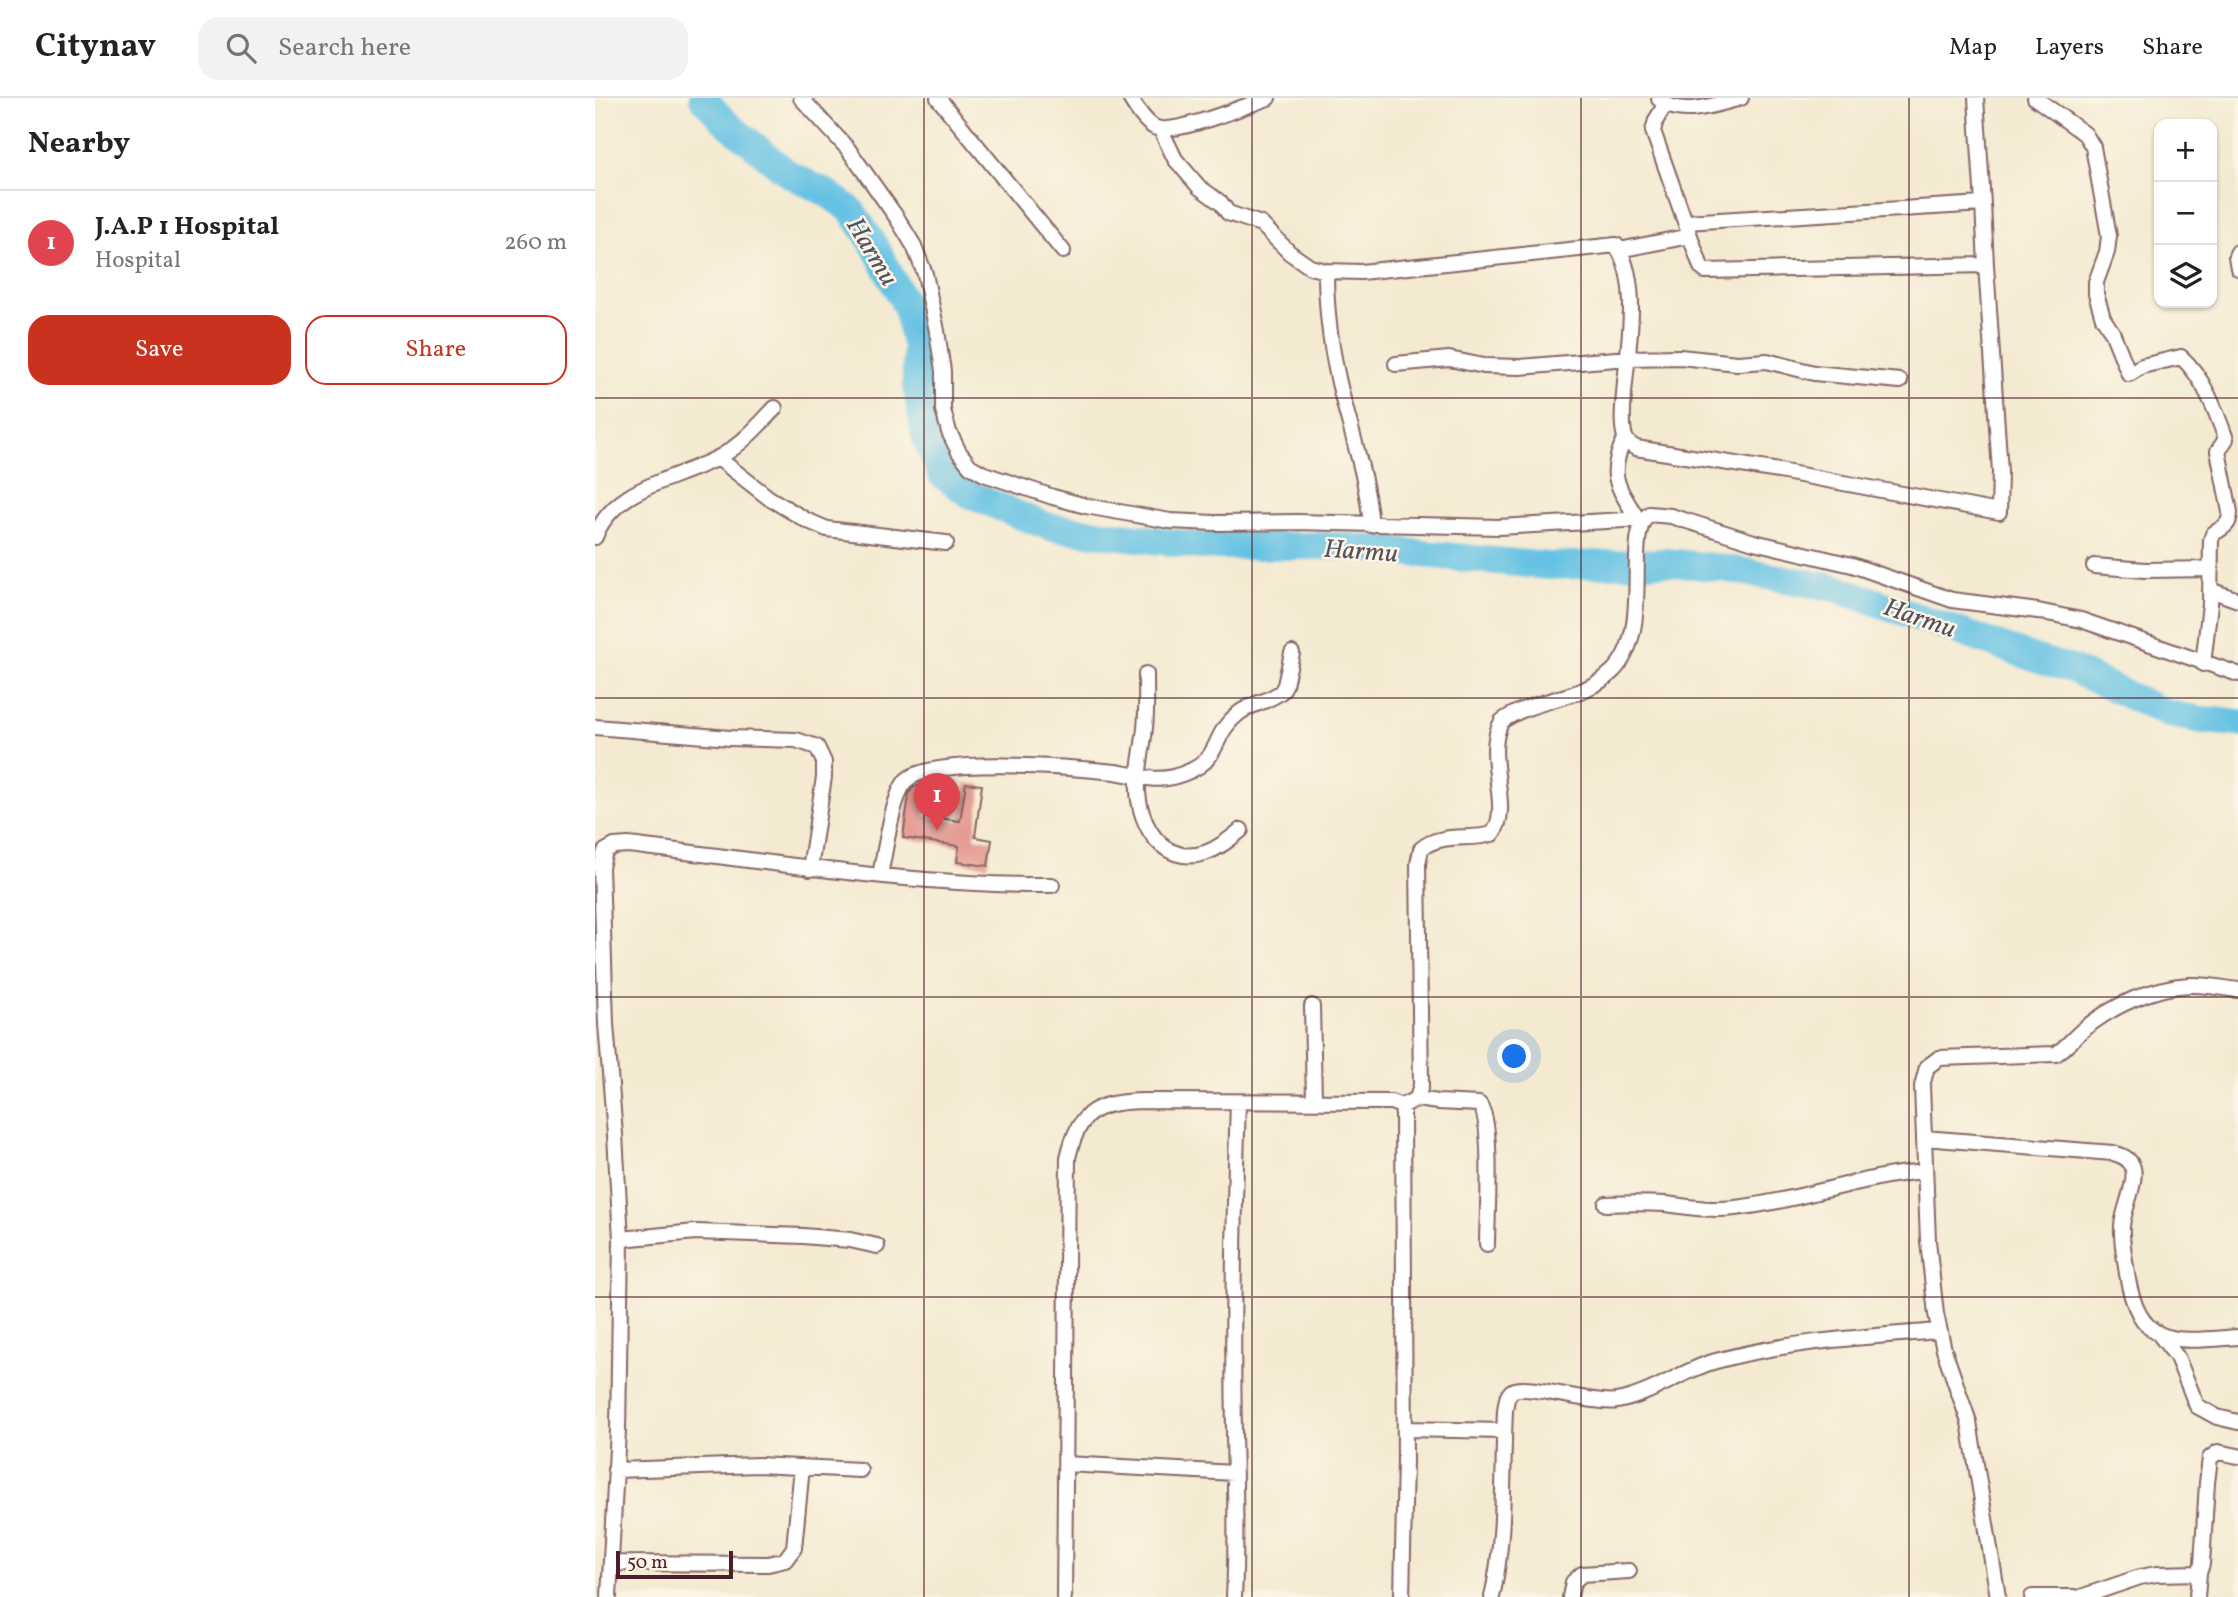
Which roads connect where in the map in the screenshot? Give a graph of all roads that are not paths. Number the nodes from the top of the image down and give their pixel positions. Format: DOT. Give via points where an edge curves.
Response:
graph roads {
  1 [pos="801,98"];
  2 [pos="939,98"];
  3 [pos="1130,98"];
  4 [pos="1268,98"];
  5 [pos="1741,98"];
  6 [pos="1976,98"];
  7 [pos="2035,98"];
  8 [pos="1662,101"];
  9 [pos="1161,130"];
  10 [pos="1983,204"];
  11 [pos="1688,229"];
  12 [pos="1619,250"];
  13 [pos="1063,251"];
  14 [pos="2238,252"];
  15 [pos="1986,265"];
  16 [pos="2238,268"];
  17 [pos="1326,271"];
  18 [pos="1628,358"];
  19 [pos="1396,364"];
  20 [pos="1900,381"];
  21 [pos="775,408"];
  22 [pos="1625,438"];
  23 [pos="718,458"];
  24 [pos="1640,519"];
  25 [pos="1370,524"];
  26 [pos="595,537"];
  27 [pos="946,543"];
  28 [pos="2094,566"];
  29 [pos="2211,569"];
  30 [pos="2210,590"];
  31 [pos="2238,600"];
  32 [pos="1292,653"];
  33 [pos="2203,664"];
  34 [pos="1146,674"];
  35 [pos="2238,674"];
  36 [pos="595,727"];
  37 [pos="1138,777"];
  38 [pos="1241,831"];
  39 [pos="602,848"];
  40 [pos="810,869"];
  41 [pos="880,875"];
  42 [pos="1052,885"];
  43 [pos="2238,990"];
  44 [pos="1312,1006"];
  45 [pos="1417,1099"];
  46 [pos="1314,1101"];
  47 [pos="1238,1102"];
  48 [pos="1401,1105"];
  49 [pos="1924,1138"];
  50 [pos="1926,1171"];
  51 [pos="1606,1203"];
  52 [pos="621,1239"];
  53 [pos="1487,1244"];
  54 [pos="877,1246"];
  55 [pos="1939,1331"];
  56 [pos="2159,1334"];
  57 [pos="2238,1337"];
  58 [pos="2238,1422"];
  59 [pos="1405,1429"];
  60 [pos="1504,1431"];
  61 [pos="2238,1456"];
  62 [pos="1066,1464"];
  63 [pos="802,1467"];
  64 [pos="615,1469"];
  65 [pos="860,1470"];
  66 [pos="1235,1473"];
  67 [pos="611,1563"];
  68 [pos="1629,1571"];
  69 [pos="2199,1573"];
  70 [pos="609,1597"];
  71 [pos="1064,1597"];
  72 [pos="1234,1597"];
  73 [pos="1402,1597"];
  74 [pos="1492,1597"];
  75 [pos="1570,1597"];
  76 [pos="1998,1597"];
  77 [pos="2032,1597"];
  78 [pos="2074,1597"];
  79 [pos="2081,1597"];
  80 [pos="2197,1597"];
  1 -- 25 [label="street" via="848,149 914,246 931,298 941,352 943,410 949,432 970,466 1053,497 1170,521"];
  2 -- 13 [label="street"];
  3 -- 9 [label="street" via="1143,117"];
  4 -- 9 [label="street"];
  5 -- 8 [label="street" via="1689,108 1674,108"];
  6 -- 10 [label="street"];
  7 -- 29 [label="street" via="2085,134 2093,147 2109,236 2096,294 2129,374 2181,356 2218,416 2226,439 2218,451 2230,521 2213,534"];
  8 -- 11 [label="street" via="1653,131"];
  9 -- 17 [label="street" via="1175,159 1228,213 1261,224 1299,260"];
  10 -- 11 [label="street"];
  10 -- 15 [label="street"];
  11 -- 12 [label="street"];
  11 -- 15 [label="street" via="1705,271"];
  12 -- 17 [label="street" via="1610,244 1361,272"];
  12 -- 18 [label="street" via="1630,295"];
  14 -- 16 [label="street"];
  15 -- 22 [label="street" via="1999,512 1642,450"];
  17 -- 25 [label="street" via="1330,334 1361,463"];
  18 -- 19 [label="street" via="1520,367 1449,359"];
  18 -- 20 [label="street" via="1767,361 1814,373"];
  18 -- 22 [label="street"];
  21 -- 23 [label="street" via="743,441"];
  22 -- 24 [label="street" via="1614,480"];
  23 -- 26 [label="street" via="631,495 605,519"];
  23 -- 27 [label="street" via="769,498 827,529"];
  24 -- 25 [label="street" via="1535,526"];
  24 -- 33 [label="street" via="1649,514 1671,516 1753,542 1852,565 1952,600 2081,620"];
  24 -- 45 [label="street" via="1638,598 1625,656 1582,691 1526,708 1502,721 1494,740 1500,821 1492,834 1437,840 1421,849 1421,1085"];
  28 -- 29 [label="street"];
  29 -- 30 [label="street"];
  30 -- 31 [label="street"];
  30 -- 33 [label="street"];
  32 -- 37 [label="street" via="1282,691 1233,719 1202,765 1159,780"];
  33 -- 35 [label="street"];
  34 -- 37 [label="street" via="1146,724"];
  36 -- 40 [label="street" via="796,740 817,747 824,777"];
  37 -- 38 [label="street" via="1144,818 1156,841 1169,852 1202,854"];
  37 -- 41 [label="street" via="1091,770 967,765 916,774 901,790"];
  39 -- 40 [label="street" via="628,845"];
  39 -- 52 [label="street" via="606,1024"];
  40 -- 41 [label="street"];
  41 -- 42 [label="street" via="983,885"];
  43 -- 49 [label="street" via="2195,985 2158,990 2084,1029 2056,1054 1938,1058 1927,1067 1922,1086"];
  44 -- 46 [label="street"];
  45 -- 48 [label="street"];
  45 -- 53 [label="street" via="1479,1104 1485,1111"];
  46 -- 47 [label="street"];
  46 -- 48 [label="street"];
  47 -- 62 [label="street" via="1111,1102 1086,1116 1077,1130 1068,1158 1066,1196"];
  47 -- 66 [label="street"];
  48 -- 59 [label="street"];
  49 -- 50 [label="street"];
  49 -- 56 [label="street" via="2124,1156 2133,1169 2122,1226 2130,1295 2141,1320"];
  50 -- 51 [label="street" via="1733,1209"];
  50 -- 55 [label="street" via="1931,1285"];
  52 -- 54 [label="street" via="696,1232 803,1236"];
  52 -- 64 [label="street"];
  55 -- 60 [label="street" via="1756,1352 1703,1364 1641,1394 1609,1402 1518,1388 1508,1395"];
  55 -- 76 [label="street" via="1969,1423"];
  56 -- 57 [label="street" via="2193,1340"];
  56 -- 58 [label="street" via="2177,1357 2197,1406"];
  59 -- 60 [label="street"];
  59 -- 73 [label="street"];
  60 -- 74 [label="street" via="1503,1510"];
  61 -- 69 [label="street" via="2218,1452 2210,1458"];
  62 -- 66 [label="street"];
  62 -- 71 [label="street"];
  63 -- 64 [label="street"];
  63 -- 65 [label="street"];
  63 -- 67 [label="street" via="794,1548 785,1560 768,1564"];
  64 -- 67 [label="street"];
  66 -- 72 [label="street"];
  67 -- 70 [label="street"];
  68 -- 75 [label="street" via="1582,1574 1573,1582"];
  69 -- 79 [label="street" via="2140,1577"];
  69 -- 80 [label="street"];
  77 -- 78 [label="street"];
}
